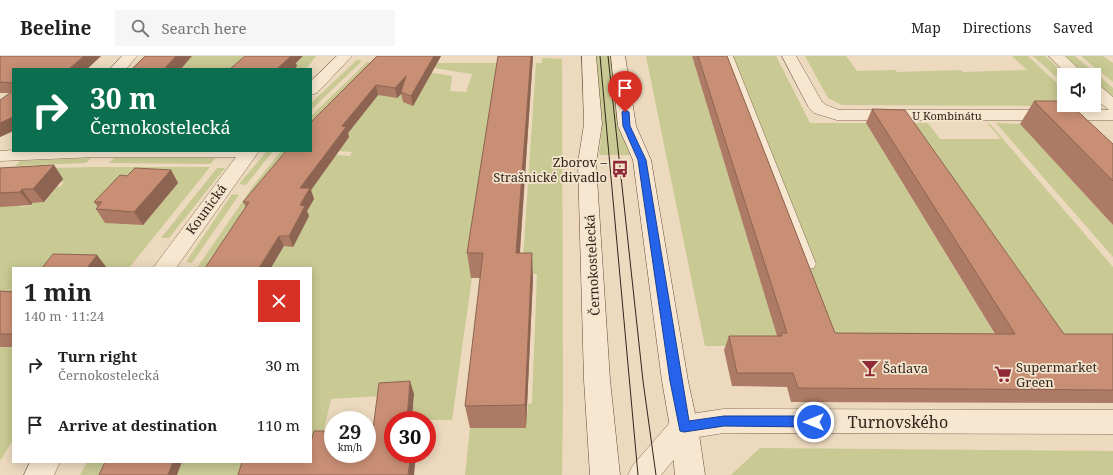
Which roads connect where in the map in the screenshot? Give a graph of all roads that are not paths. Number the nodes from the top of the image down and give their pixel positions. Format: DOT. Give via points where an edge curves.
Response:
graph roads {
  1 [pos="130,56"];
  2 [pos="345,56"];
  3 [pos="589,56"];
  4 [pos="618,56"];
  5 [pos="728,56"];
  6 [pos="789,56"];
  7 [pos="1056,56"];
  8 [pos="119,68"];
  9 [pos="1069,68"];
  10 [pos="312,89"];
  11 [pos="1101,96"];
  12 [pos="1113,106"];
  13 [pos="1113,115"];
  14 [pos="30,152"];
  15 [pos="249,152"];
  16 [pos="0,156"];
  17 [pos="809,264"];
  18 [pos="165,267"];
  19 [pos="1113,422"];
  20 [pos="684,427"];
  21 [pos="45,463"];
  22 [pos="39,475"];
  23 [pos="605,475"];
  24 [pos="643,475"];
  25 [pos="690,475"];
  1 -- 8 [label="street"];
  2 -- 10 [label="street"];
  3 -- 23 [label="street, Černokostelecká" via="593,124 587,163 597,380"];
  4 -- 20 [label="street" via="627,126 642,160"];
  5 -- 17 [label="lane"];
  6 -- 13 [label="street, U Kombinátu" via="815,105 837,115"];
  7 -- 9 [label="street"];
  11 -- 12 [label="street"];
  14 -- 15 [label="street"];
  14 -- 16 [label="street"];
  15 -- 18 [label="street, Kounická"];
  19 -- 20 [label="street, Turnovského" via="724,421"];
  20 -- 24 [label="street"];
  20 -- 25 [label="street"];
  21 -- 22 [label="street"];
}
